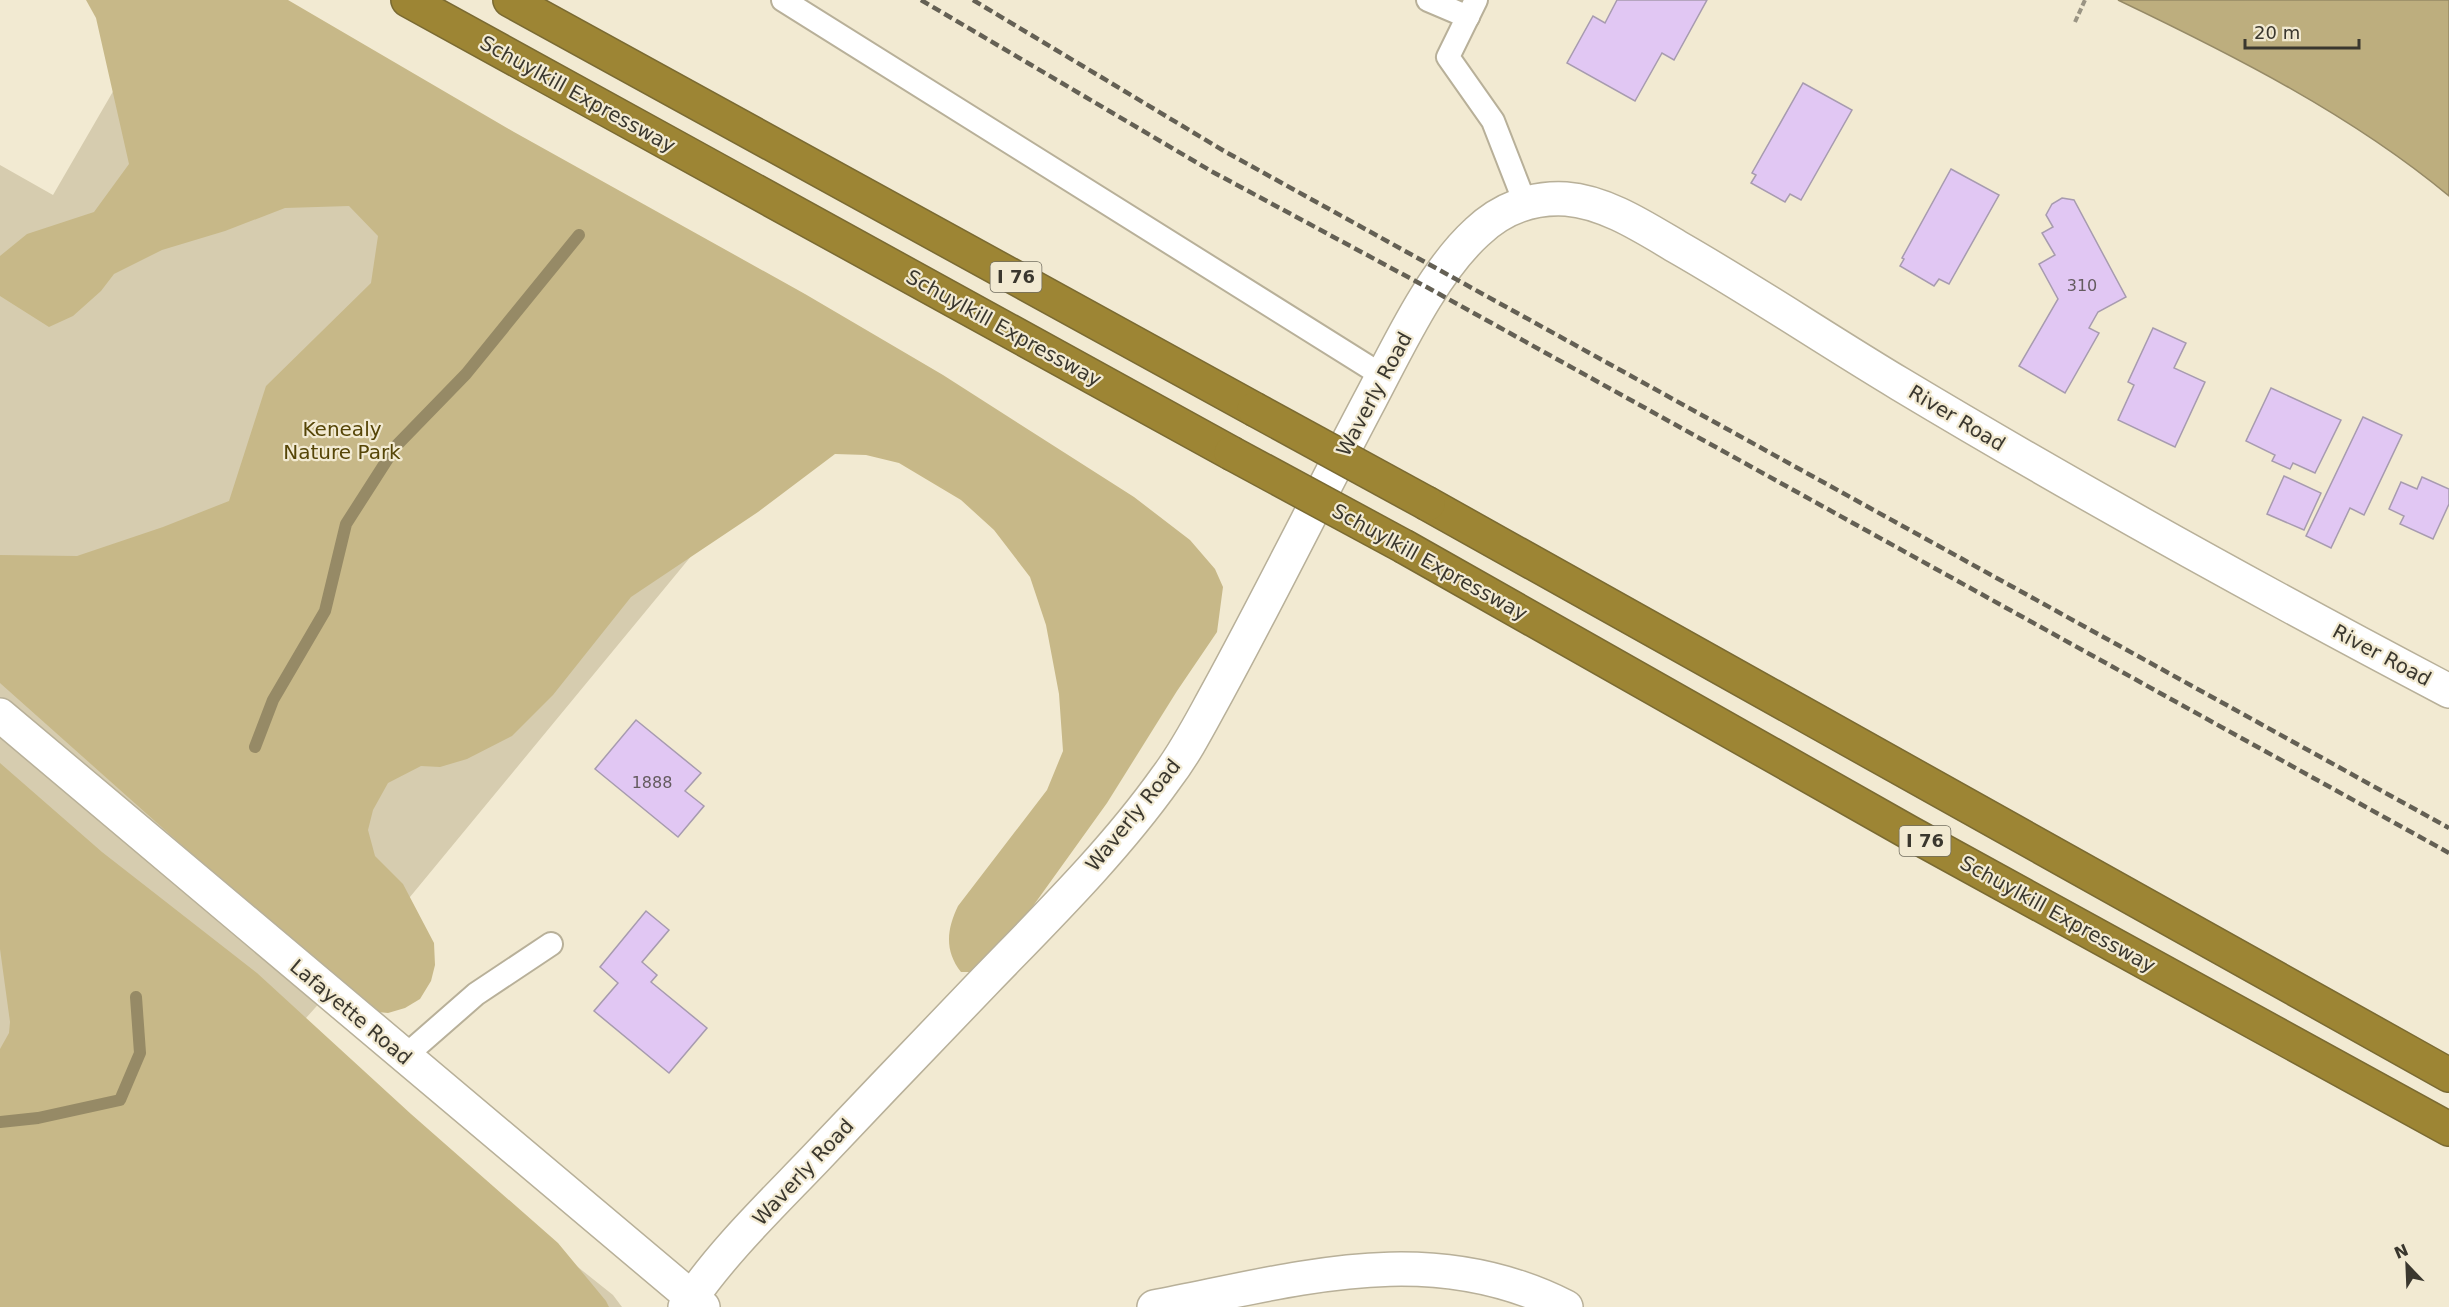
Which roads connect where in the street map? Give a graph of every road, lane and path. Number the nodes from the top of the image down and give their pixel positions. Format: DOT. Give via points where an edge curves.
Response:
graph roads {
  1 [pos="408,0"];
  2 [pos="510,0"];
  3 [pos="783,0"];
  4 [pos="1428,0"];
  5 [pos="2085,0"];
  6 [pos="1472,9"];
  7 [pos="2075,22"];
  8 [pos="1525,203"];
  9 [pos="1467,241"];
  10 [pos="1383,376"];
  11 [pos="2449,691"];
  12 [pos="0,715"];
  13 [pos="551,944"];
  14 [pos="404,1057"];
  15 [pos="2449,1075"];
  16 [pos="2449,1129"];
  17 [pos="693,1304"];
  18 [pos="1154,1307"];
  19 [pos="1566,1307"];
  1 -- 16 [label="highway, Schuylkill Expressway / I 76, bridge" via="1405,547 1910,833"];
  2 -- 15 [label="highway, I 76, bridge" via="1428,504"];
  3 -- 10 [label="lane"];
  4 -- 6 [label="lane"];
  5 -- 7 [label="path"];
  6 -- 8 [label="lane" via="1448,57 1493,122"];
  8 -- 9 [label="street, River Road" via="1503,211"];
  8 -- 11 [label="street, River Road" via="1572,199 1632,221 2049,473"];
  9 -- 10 [label="street, Waverly Road" via="1432,290"];
  10 -- 17 [label="street, Waverly Road" via="1222,684 1168,776 1065,898 778,1198"];
  12 -- 14 [label="street, Lafayette Road"];
  13 -- 14 [label="lane" via="476,994"];
  14 -- 17 [label="street, Lafayette Road"];
  18 -- 19 [label="street" via="1313,1277 1370,1269 1423,1268 1507,1282"];
}
